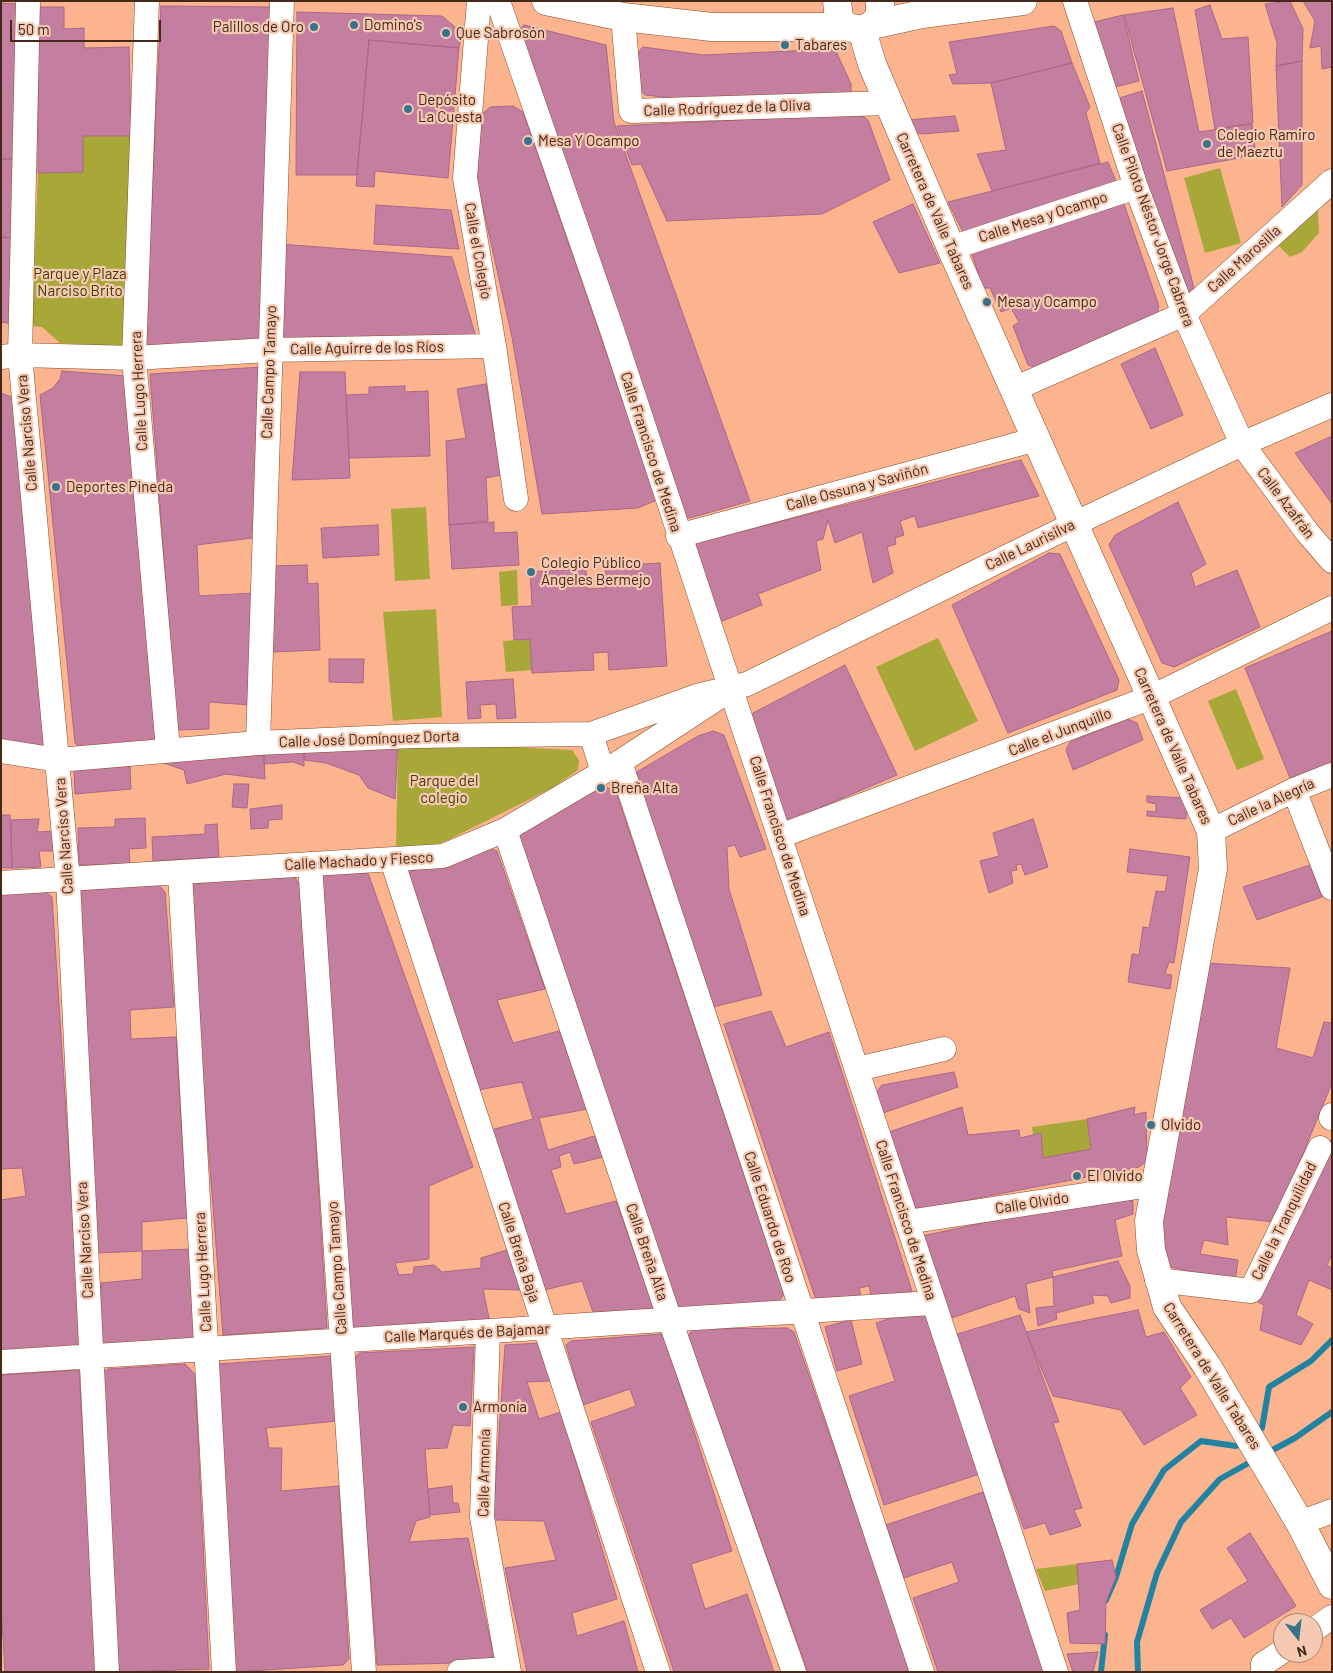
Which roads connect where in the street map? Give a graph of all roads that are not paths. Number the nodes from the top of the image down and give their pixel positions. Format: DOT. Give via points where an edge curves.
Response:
graph roads {
  1 [pos="28,1"];
  2 [pos="147,1"];
  3 [pos="282,1"];
  4 [pos="479,1"];
  5 [pos="498,1"];
  6 [pos="546,1"];
  7 [pos="837,1"];
  8 [pos="1022,1"];
  9 [pos="1075,1"];
  10 [pos="624,17"];
  11 [pos="865,21"];
  12 [pos="888,103"];
  13 [pos="1332,181"];
  14 [pos="1136,187"];
  15 [pos="951,248"];
  16 [pos="1184,314"];
  17 [pos="494,346"];
  18 [pos="269,350"];
  19 [pos="11,356"];
  20 [pos="134,358"];
  21 [pos="1014,389"];
  22 [pos="1332,405"];
  23 [pos="1037,439"];
  24 [pos="1242,444"];
  25 [pos="516,499"];
  26 [pos="1074,524"];
  27 [pos="678,536"];
  28 [pos="1332,561"];
  29 [pos="1332,608"];
  30 [pos="731,689"];
  31 [pos="1152,697"];
  32 [pos="591,734"];
  33 [pos="258,743"];
  34 [pos="168,750"];
  35 [pos="1,751"];
  36 [pos="58,760"];
  37 [pos="612,767"];
  38 [pos="1332,775"];
  39 [pos="1294,790"];
  40 [pos="505,830"];
  41 [pos="1211,831"];
  42 [pos="780,836"];
  43 [pos="392,860"];
  44 [pos="310,864"];
  45 [pos="180,872"];
  46 [pos="68,880"];
  47 [pos="1,883"];
  48 [pos="1332,888"];
  49 [pos="944,1049"];
  50 [pos="857,1069"];
  51 [pos="1320,1148"];
  52 [pos="1157,1184"];
  53 [pos="907,1222"];
  54 [pos="1157,1280"];
  55 [pos="932,1303"];
  56 [pos="802,1311"];
  57 [pos="670,1320"];
  58 [pos="544,1329"];
  59 [pos="488,1332"];
  60 [pos="341,1340"];
  61 [pos="208,1349"];
  62 [pos="90,1357"];
  63 [pos="1,1362"];
  64 [pos="1332,1511"];
  65 [pos="1300,1523"];
  66 [pos="1332,1585"];
  67 [pos="1273,1658"];
  68 [pos="508,1671"];
  69 [pos="106,1672"];
  70 [pos="224,1672"];
  71 [pos="364,1672"];
  72 [pos="459,1672"];
  73 [pos="658,1672"];
  74 [pos="794,1672"];
  75 [pos="922,1672"];
  76 [pos="1056,1672"];
  77 [pos="1262,1672"];
  1 -- 19 [label="street, Calle Narciso Vera"];
  2 -- 20 [label="street, Calle Lugo Herrera"];
  3 -- 18 [label="street, Calle Campo Tamayo"];
  4 -- 17 [label="street, Calle el Colegio" via="465,178"];
  5 -- 27 [label="street, Calle Francisco de Medina" via="611,327"];
  6 -- 10 [label="main road"];
  7 -- 11 [label="main road, Carretera de Valle Tabares" via="839,20"];
  8 -- 11 [label="main road"];
  9 -- 14 [label="street, Calle Piloto Néstor Jorge Cabrera"];
  10 -- 11 [label="main road" via="712,27"];
  10 -- 12 [label="street, Calle Rodríguez de la Oliva" via="631,111"];
  11 -- 12 [label="main road, Carretera de Valle Tabares" via="872,64"];
  12 -- 15 [label="main road, Carretera de Valle Tabares"];
  13 -- 16 [label="street, Calle Marosilla"];
  14 -- 15 [label="street, Calle Mesa y Ocampo"];
  14 -- 16 [label="street, Calle Piloto Néstor Jorge Cabrera"];
  15 -- 21 [label="main road, Carretera de Valle Tabares"];
  16 -- 21 [label="street, Calle Marosilla"];
  16 -- 24 [label="street, Calle Piloto Néstor Jorge Cabrera"];
  17 -- 18 [label="street, Calle Aguirre de los Ríos"];
  17 -- 25 [label="street, Calle el Colegio"];
  18 -- 20 [label="street, Calle Aguirre de los Ríos"];
  18 -- 33 [label="street, Calle Campo Tamayo"];
  19 -- 20 [label="street, Calle Aguirre de los Ríos"];
  19 -- 36 [label="street, Calle Narciso Vera"];
  20 -- 34 [label="street, Calle Lugo Herrera"];
  21 -- 23 [label="main road, Carretera de Valle Tabares"];
  22 -- 24 [label="street, Calle Laurisilva"];
  23 -- 26 [label="main road, Carretera de Valle Tabares"];
  23 -- 27 [label="street, Calle Ossuna y Saviñón"];
  24 -- 26 [label="street, Calle Laurisilva"];
  24 -- 28 [label="street, Calle Azafrán" via="1306,532"];
  26 -- 30 [label="street, Calle Laurisilva"];
  26 -- 31 [label="main road, Carretera de Valle Tabares"];
  27 -- 30 [label="street, Calle Francisco de Medina"];
  29 -- 31 [label="street, Calle el Junquillo"];
  30 -- 32 [label="street, Calle José Domínguez Dorta" via="697,696"];
  30 -- 37 [label="street, Calle Machado y Fiesco"];
  30 -- 42 [label="street, Calle Francisco de Medina"];
  31 -- 41 [label="main road, Carretera de Valle Tabares"];
  31 -- 42 [label="street, Calle el Junquillo"];
  32 -- 33 [label="street, Calle José Domínguez Dorta" via="414,736"];
  32 -- 37 [label="street, Calle Eduardo de Roo"];
  33 -- 34 [label="street, Calle José Domínguez Dorta"];
  34 -- 36 [label="street, Calle José Domínguez Dorta"];
  35 -- 36 [label="street, Calle José Domínguez Dorta"];
  36 -- 46 [label="street, Calle Narciso Vera"];
  37 -- 40 [label="street, Calle Machado y Fiesco"];
  37 -- 56 [label="street, Calle Eduardo de Roo"];
  38 -- 39 [label="street, Calle la Alegría"];
  39 -- 41 [label="street, Calle la Alegría"];
  39 -- 48 [label="street"];
  40 -- 43 [label="street, Calle Machado y Fiesco" via="443,856"];
  40 -- 57 [label="street, Calle Breña Alta"];
  41 -- 52 [label="main road, Carretera de Valle Tabares" via="1214,868"];
  42 -- 50 [label="street, Calle Francisco de Medina"];
  43 -- 44 [label="street, Calle Machado y Fiesco"];
  43 -- 58 [label="street, Calle Breña Baja"];
  44 -- 45 [label="street, Calle Machado y Fiesco"];
  44 -- 60 [label="street, Calle Campo Tamayo"];
  45 -- 46 [label="street, Calle Machado y Fiesco"];
  45 -- 61 [label="street, Calle Lugo Herrera"];
  46 -- 47 [label="street, Calle Machado y Fiesco"];
  46 -- 62 [label="street, Calle Narciso Vera"];
  49 -- 50 [label="street"];
  50 -- 53 [label="street, Calle Francisco de Medina"];
  51 -- 54 [label="street, Calle la Tranquilidad" via="1251,1291"];
  52 -- 53 [label="street, Calle Olvido"];
  52 -- 54 [label="main road, Carretera de Valle Tabares" via="1149,1221 1150,1250"];
  53 -- 55 [label="street, Calle Francisco de Medina"];
  54 -- 65 [label="main road, Carretera de Valle Tabares" via="1166,1307 1207,1366"];
  55 -- 56 [label="street, Calle Marqués de Bajamar"];
  55 -- 76 [label="street, Calle Francisco de Medina"];
  56 -- 57 [label="street, Calle Marqués de Bajamar"];
  56 -- 75 [label="street, Calle Eduardo de Roo"];
  57 -- 58 [label="street, Calle Marqués de Bajamar"];
  57 -- 74 [label="street, Calle Breña Alta"];
  58 -- 59 [label="street, Calle Marqués de Bajamar"];
  58 -- 73 [label="street, Calle Breña Baja"];
  59 -- 60 [label="street, Calle Marqués de Bajamar"];
  59 -- 68 [label="street, Calle Armonía" via="482,1517"];
  60 -- 61 [label="street, Calle Marqués de Bajamar"];
  60 -- 71 [label="street, Calle Campo Tamayo"];
  61 -- 62 [label="street, Calle Marqués de Bajamar"];
  61 -- 70 [label="street, Calle Lugo Herrera"];
  62 -- 63 [label="street, Calle Marqués de Bajamar"];
  62 -- 69 [label="street, Calle Narciso Vera"];
  64 -- 65 [label="street"];
  65 -- 66 [label="main road, Carretera de Valle Tabares"];
  67 -- 77 [label="street" via="1263,1664"];
  68 -- 72 [label="street"];
}
